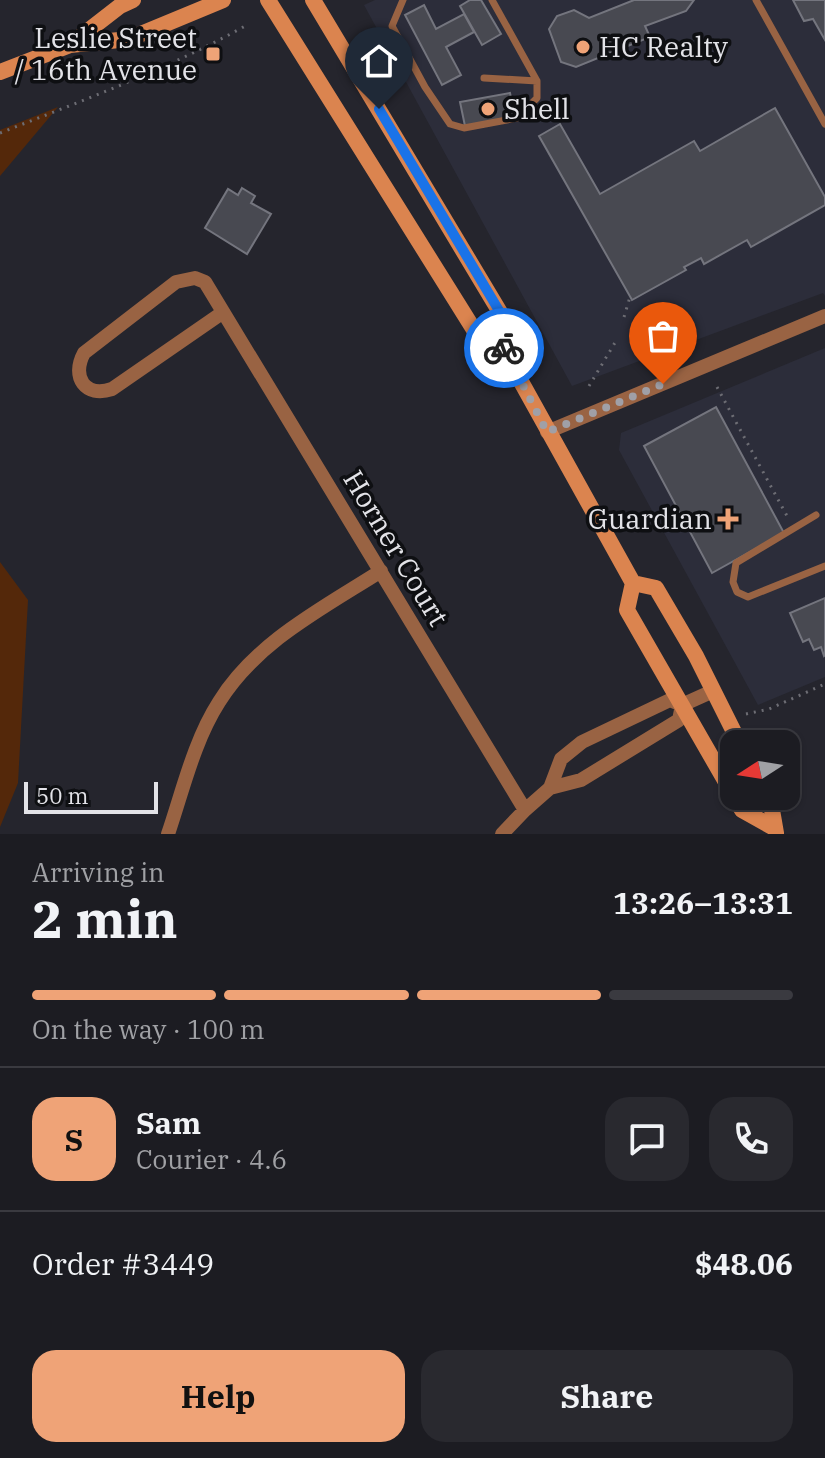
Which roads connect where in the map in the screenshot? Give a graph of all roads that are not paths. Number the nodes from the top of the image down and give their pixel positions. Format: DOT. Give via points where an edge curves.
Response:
graph roads {
  1 [pos="133,0"];
  2 [pos="223,0"];
  3 [pos="268,0"];
  4 [pos="313,0"];
  5 [pos="403,0"];
  6 [pos="492,0"];
  7 [pos="756,0"];
  8 [pos="70,45"];
  9 [pos="0,72"];
  10 [pos="484,78"];
  11 [pos="537,81"];
  12 [pos="825,124"];
  13 [pos="222,313"];
  14 [pos="825,316"];
  15 [pos="504,351"];
  16 [pos="547,432"];
  17 [pos="816,515"];
  18 [pos="825,566"];
  19 [pos="381,571"];
  20 [pos="633,583"];
  21 [pos="713,691"];
  22 [pos="682,705"];
  23 [pos="733,730"];
  24 [pos="550,788"];
  25 [pos="525,810"];
  26 [pos="772,810"];
  27 [pos="775,831"];
  28 [pos="168,834"];
  29 [pos="502,834"];
  1 -- 8 [label="main road"];
  2 -- 8 [label="main road" via="129,39"];
  3 -- 15 [label="main road" via="476,333"];
  4 -- 15 [label="main road" via="504,319"];
  5 -- 11 [label="lane" via="392,26 450,124 464,128 517,118 537,98"];
  6 -- 11 [label="lane"];
  7 -- 12 [label="lane"];
  8 -- 9 [label="main road"];
  10 -- 11 [label="lane"];
  13 -- 13 [label="street, Horner Court" via="205,282 176,282 84,353 79,364 83,383 100,393 112,389"];
  13 -- 19 [label="street, Horner Court"];
  14 -- 16 [label="street"];
  15 -- 16 [label="main road"];
  16 -- 20 [label="main road"];
  17 -- 18 [label="lane" via="736,563 733,582 737,592 748,597"];
  19 -- 25 [label="street, Horner Court"];
  19 -- 28 [label="street" via="289,631 244,668 218,703 197,748"];
  20 -- 21 [label="main road" via="656,588"];
  20 -- 22 [label="main road" via="627,608"];
  21 -- 22 [label="street"];
  21 -- 23 [label="main road"];
  22 -- 24 [label="street" via="679,720 581,780"];
  22 -- 24 [label="street" via="670,700 582,742 561,759"];
  22 -- 27 [label="main road" via="742,810"];
  24 -- 25 [label="street"];
  25 -- 29 [label="street"];
  26 -- 27 [label="main road"];
}
